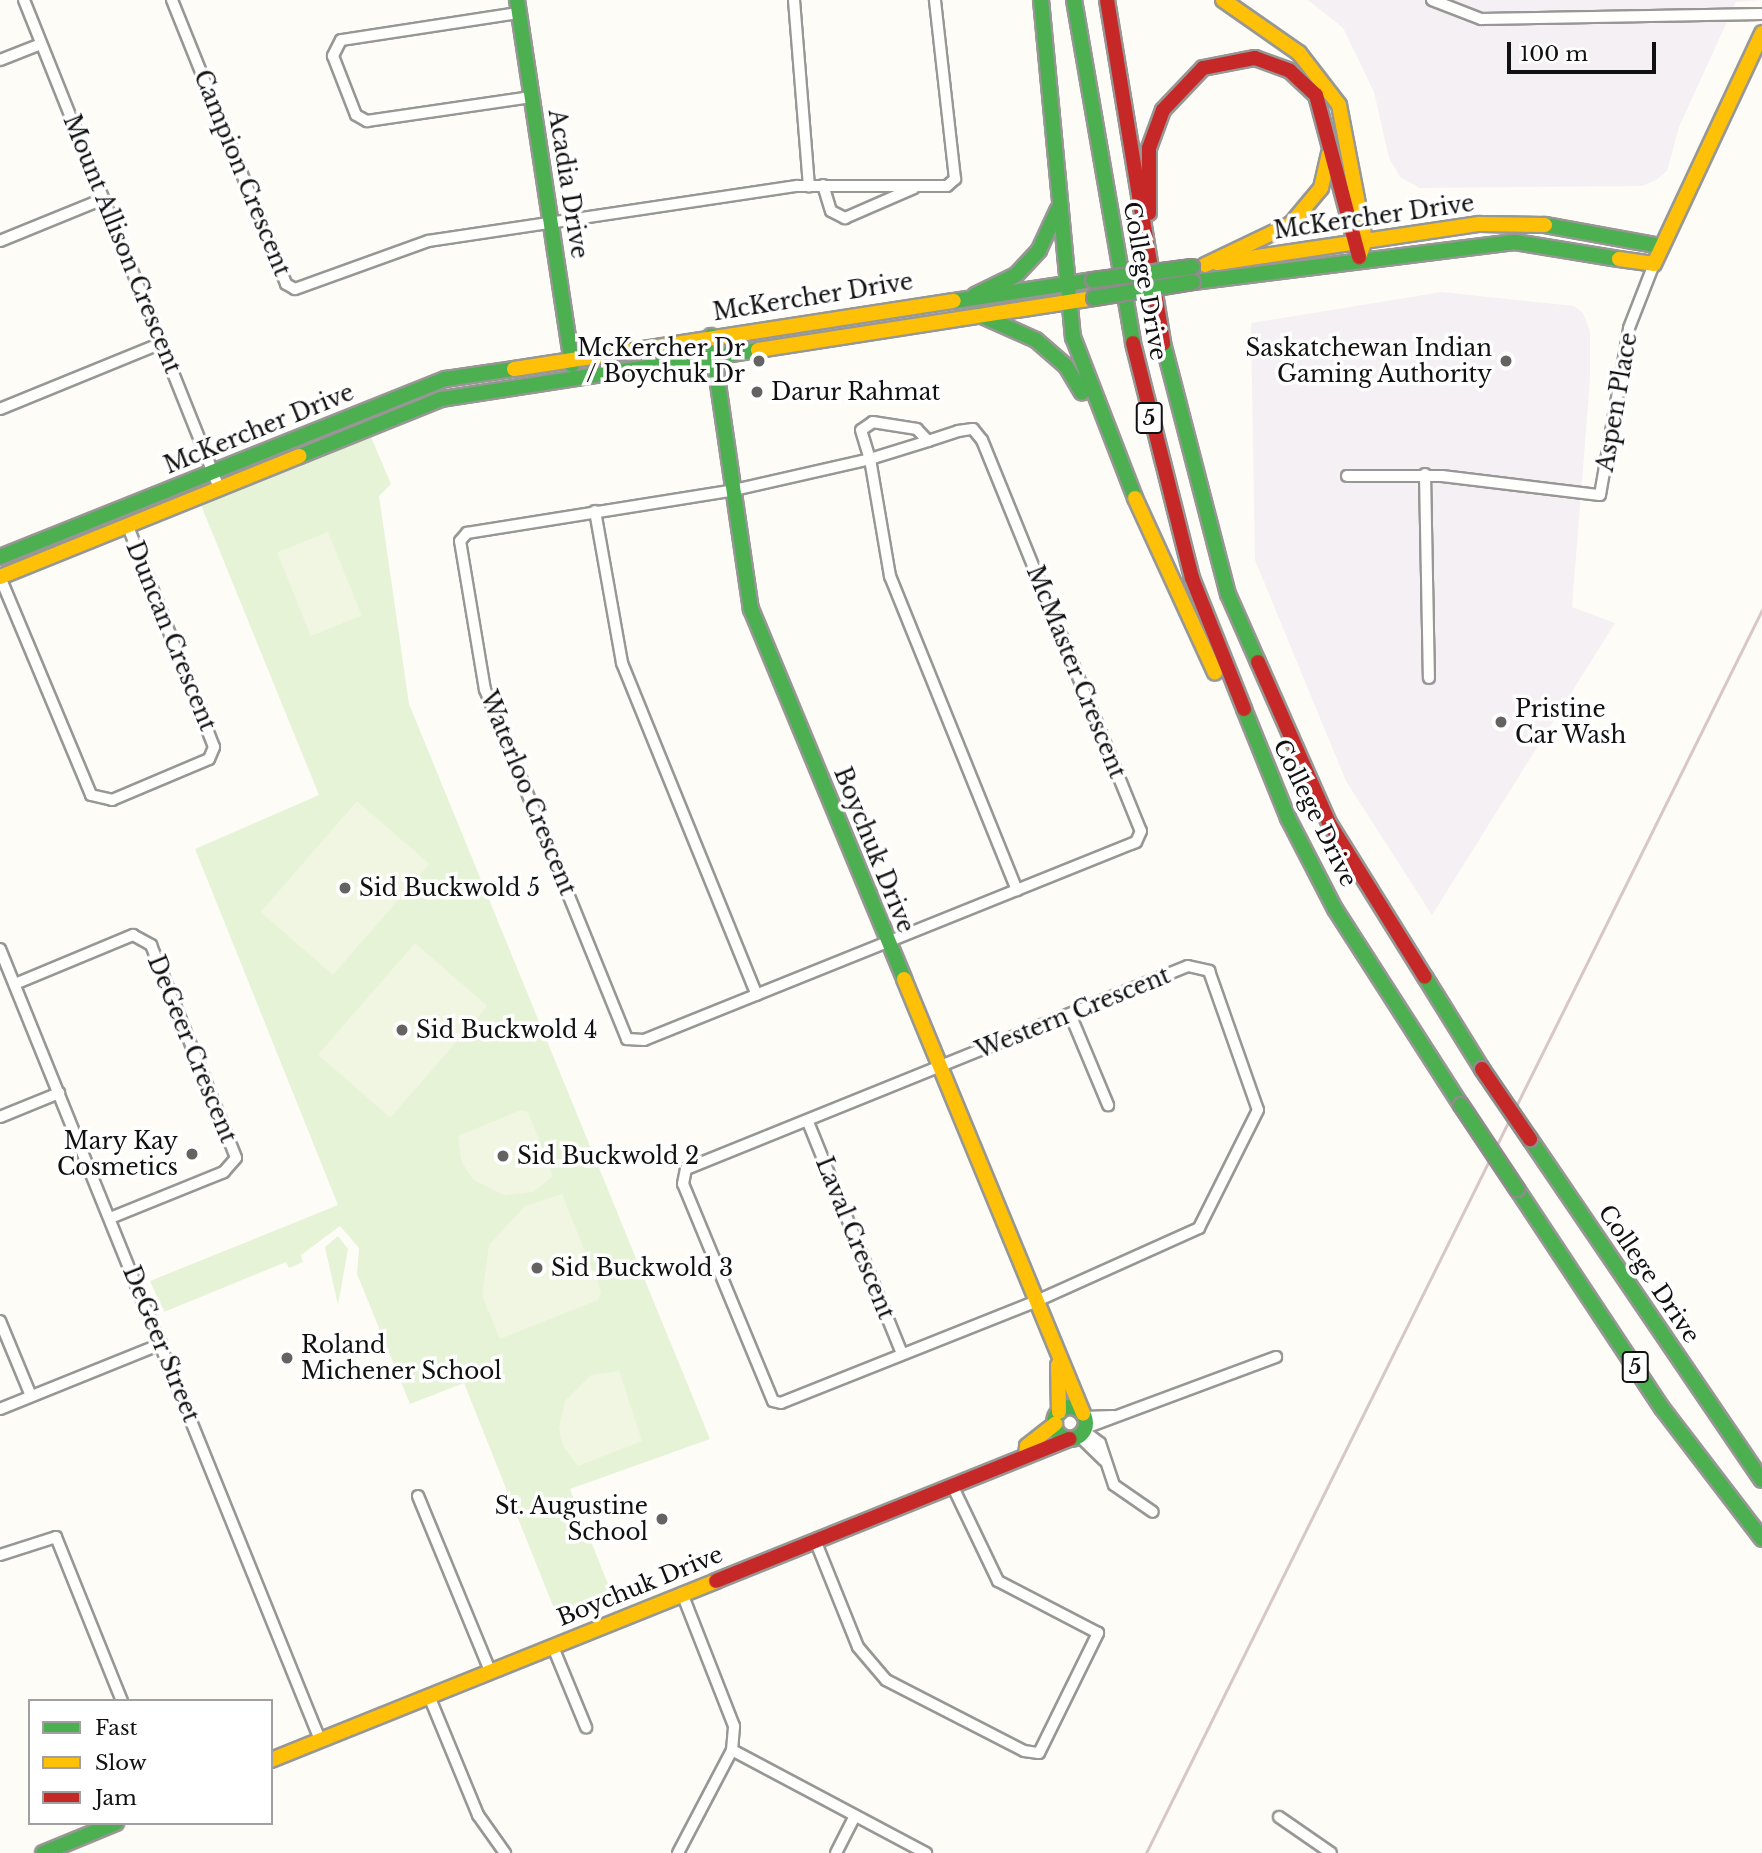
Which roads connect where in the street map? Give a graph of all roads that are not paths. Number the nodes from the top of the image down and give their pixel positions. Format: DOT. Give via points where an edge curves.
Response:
graph roads {
  1 [pos="24,0"];
  2 [pos="172,0"];
  3 [pos="794,0"];
  4 [pos="935,0"];
  5 [pos="1041,0"];
  6 [pos="1074,0"];
  7 [pos="1107,0"];
  8 [pos="1223,0"];
  9 [pos="1432,0"];
  10 [pos="517,6"];
  11 [pos="1762,14"];
  12 [pos="1762,33"];
  13 [pos="41,44"];
  14 [pos="0,60"];
  15 [pos="531,97"];
  16 [pos="1331,133"];
  17 [pos="823,185"];
  18 [pos="809,186"];
  19 [pos="918,186"];
  20 [pos="103,199"];
  21 [pos="1060,202"];
  22 [pos="552,222"];
  23 [pos="0,241"];
  24 [pos="1358,241"];
  25 [pos="1661,246"];
  26 [pos="1359,257"];
  27 [pos="1654,264"];
  28 [pos="1197,271"];
  29 [pos="1068,283"];
  30 [pos="975,295"];
  31 [pos="1069,300"];
  32 [pos="980,315"];
  33 [pos="711,336"];
  34 [pos="162,343"];
  35 [pos="714,355"];
  36 [pos="571,356"];
  37 [pos="1166,359"];
  38 [pos="574,375"];
  39 [pos="0,409"];
  40 [pos="1102,426"];
  41 [pos="928,441"];
  42 [pos="870,459"];
  43 [pos="213,472"];
  44 [pos="1425,474"];
  45 [pos="1348,476"];
  46 [pos="219,488"];
  47 [pos="734,490"];
  48 [pos="595,511"];
  49 [pos="127,524"];
  50 [pos="0,557"];
  51 [pos="0,577"];
  52 [pos="1429,678"];
  53 [pos="1288,818"];
  54 [pos="1017,890"];
  55 [pos="887,941"];
  56 [pos="0,948"];
  57 [pos="15,984"];
  58 [pos="757,995"];
  59 [pos="1070,1014"];
  60 [pos="938,1068"];
  61 [pos="59,1093"];
  62 [pos="1108,1105"];
  63 [pos="0,1117"];
  64 [pos="807,1122"];
  65 [pos="110,1218"];
  66 [pos="1032,1303"];
  67 [pos="0,1321"];
  68 [pos="161,1344"];
  69 [pos="902,1354"];
  70 [pos="1276,1357"];
  71 [pos="1058,1365"];
  72 [pos="31,1396"];
  73 [pos="0,1409"];
  74 [pos="1057,1418"];
  75 [pos="1081,1427"];
  76 [pos="1026,1456"];
  77 [pos="1762,1480"];
  78 [pos="952,1485"];
  79 [pos="418,1496"];
  80 [pos="1153,1512"];
  81 [pos="1762,1539"];
  82 [pos="815,1540"];
  83 [pos="0,1555"];
  84 [pos="682,1592"];
  85 [pos="553,1647"];
  86 [pos="490,1671"];
  87 [pos="429,1696"];
  88 [pos="121,1699"];
  89 [pos="586,1727"];
  90 [pos="320,1740"];
  91 [pos="732,1750"];
  92 [pos="273,1759"];
  93 [pos="1279,1817"];
  94 [pos="853,1819"];
  95 [pos="111,1825"];
  96 [pos="47,1852"];
  97 [pos="505,1853"];
  98 [pos="678,1853"];
  99 [pos="836,1853"];
  100 [pos="926,1853"];
  101 [pos="1331,1853"];
  1 -- 13 [label="street, Mount Allison Crescent"];
  2 -- 22 [label="street, Campion Crescent" via="286,284 295,289 408,244"];
  3 -- 18 [label="street"];
  4 -- 19 [label="street" via="955,179 947,186"];
  5 -- 21 [label="main road"];
  6 -- 53 [label="main road, College Drive / 5" via="1154,439 1192,578"];
  7 -- 37 [label="main road, College Drive / 5"];
  8 -- 24 [label="main road" via="1298,53 1339,106"];
  9 -- 11 [label="street" via="1481,19"];
  10 -- 15 [label="main road, Acadia Drive"];
  10 -- 15 [label="street" via="341,40 332,56 356,115 367,121"];
  12 -- 25 [label="main road"];
  13 -- 14 [label="street"];
  13 -- 20 [label="street, Mount Allison Crescent"];
  15 -- 22 [label="main road, Acadia Drive"];
  16 -- 24 [label="main road"];
  16 -- 28 [label="main road" via="1328,171 1311,203 1264,241"];
  16 -- 37 [label="main road" via="1305,84 1255,58 1203,68 1163,110 1149,148 1147,193"];
  17 -- 18 [label="street"];
  17 -- 19 [label="street"];
  17 -- 19 [label="street" via="831,211 845,218"];
  18 -- 22 [label="street"];
  20 -- 23 [label="street"];
  20 -- 34 [label="street, Mount Allison Crescent"];
  21 -- 29 [label="main road"];
  21 -- 30 [label="main road" via="1039,250 1016,275"];
  22 -- 36 [label="main road, Acadia Drive"];
  24 -- 25 [label="main road, McKercher Drive" via="1531,222 1614,232"];
  24 -- 26 [label="main road"];
  24 -- 28 [label="main road, McKercher Drive"];
  25 -- 27 [label="main road"];
  26 -- 27 [label="main road, McKercher Drive" via="1515,242"];
  26 -- 28 [label="main road, McKercher Drive"];
  27 -- 44 [label="street, Aspen Place" via="1629,328 1600,495"];
  28 -- 29 [label="main road, McKercher Drive, bridge"];
  28 -- 31 [label="main road, McKercher Drive, bridge" via="1094,298"];
  29 -- 30 [label="main road, McKercher Drive"];
  29 -- 31 [label="main road"];
  30 -- 33 [label="main road, McKercher Drive"];
  31 -- 32 [label="main road, McKercher Drive"];
  31 -- 40 [label="main road" via="1079,359"];
  32 -- 35 [label="main road, McKercher Drive"];
  32 -- 40 [label="main road" via="1036,340 1066,366"];
  33 -- 35 [label="main road, Boychuk Drive"];
  33 -- 36 [label="main road, McKercher Drive"];
  34 -- 39 [label="street"];
  34 -- 43 [label="street, Mount Allison Crescent"];
  35 -- 38 [label="main road, McKercher Drive"];
  35 -- 47 [label="main road, Boychuk Drive"];
  36 -- 38 [label="main road, Acadia Drive"];
  36 -- 43 [label="main road, McKercher Drive" via="446,379"];
  37 -- 77 [label="main road, College Drive / 5, bridge" via="1228,594 1269,693 1356,869 1482,1069"];
  38 -- 46 [label="main road, McKercher Drive" via="441,399"];
  40 -- 53 [label="main road"];
  41 -- 42 [label="street, McMaster Crescent"];
  41 -- 42 [label="street" via="917,429 864,424"];
  41 -- 54 [label="street, McMaster Crescent" via="973,429 982,440 1141,831 1136,842"];
  42 -- 47 [label="street, McMaster Crescent"];
  42 -- 54 [label="street" via="890,576"];
  43 -- 46 [label="street, Mount Allison Crescent"];
  43 -- 50 [label="main road, McKercher Drive"];
  44 -- 45 [label="street, Aspen Place"];
  44 -- 52 [label="street"];
  46 -- 49 [label="main road, McKercher Drive"];
  47 -- 48 [label="street, Waterloo Crescent"];
  47 -- 55 [label="main road, Boychuk Drive" via="751,609"];
  48 -- 58 [label="street" via="622,663"];
  48 -- 58 [label="street, Waterloo Crescent" via="478,528 460,541 485,691 627,1039 644,1040"];
  49 -- 51 [label="main road, McKercher Drive"];
  49 -- 51 [label="street, Duncan Crescent" via="215,747 209,758 112,800 91,795"];
  53 -- 81 [label="main road, College Drive / 5, bridge" via="1335,909 1461,1105 1662,1408"];
  54 -- 55 [label="street, McMaster Crescent"];
  55 -- 58 [label="street, Waterloo Crescent"];
  55 -- 60 [label="main road, Boychuk Drive"];
  56 -- 57 [label="street, DeGeer Street"];
  57 -- 61 [label="street, DeGeer Street"];
  57 -- 65 [label="street, DeGeer Crescent" via="133,935 151,945 236,1158 225,1172"];
  59 -- 60 [label="street, Western Crescent"];
  59 -- 62 [label="street"];
  59 -- 66 [label="street, Western Crescent" via="1188,966 1209,971 1258,1110 1199,1228"];
  60 -- 64 [label="street"];
  60 -- 66 [label="main road, Boychuk Drive"];
  61 -- 63 [label="street"];
  61 -- 65 [label="street, DeGeer Street"];
  64 -- 69 [label="street, Laval Crescent"];
  64 -- 69 [label="street" via="685,1169 683,1175 767,1392 781,1403"];
  65 -- 68 [label="street, DeGeer Street"];
  66 -- 69 [label="street"];
  66 -- 71 [label="main road, Boychuk Drive"];
  67 -- 72 [label="street"];
  68 -- 72 [label="street"];
  68 -- 90 [label="street, DeGeer Street"];
  70 -- 75 [label="street"];
  71 -- 74 [label="main road, Boychuk Drive"];
  71 -- 75 [label="main road, Boychuk Drive"];
  72 -- 73 [label="street"];
  74 -- 75 [label="main road"];
  74 -- 75 [label="main road" via="1072,1408"];
  74 -- 76 [label="main road, Boychuk Drive" via="1027,1446"];
  75 -- 76 [label="main road, Boychuk Drive"];
  75 -- 80 [label="street" via="1114,1485"];
  76 -- 78 [label="main road, Boychuk Drive"];
  78 -- 82 [label="main road, Boychuk Drive"];
  78 -- 82 [label="street" via="998,1581 1098,1633 1039,1753 1024,1751 887,1680 858,1647"];
  79 -- 86 [label="street"];
  82 -- 84 [label="main road, Boychuk Drive"];
  83 -- 88 [label="street" via="56,1537"];
  84 -- 85 [label="main road, Boychuk Drive"];
  84 -- 91 [label="street" via="734,1726"];
  85 -- 86 [label="main road, Boychuk Drive"];
  85 -- 89 [label="street"];
  86 -- 87 [label="main road, Boychuk Drive"];
  87 -- 90 [label="main road, Boychuk Drive"];
  87 -- 97 [label="street" via="478,1815"];
  90 -- 92 [label="main road, Boychuk Drive"];
  91 -- 94 [label="street"];
  91 -- 98 [label="street"];
  93 -- 101 [label="street"];
  94 -- 99 [label="street"];
  94 -- 100 [label="street"];
  95 -- 96 [label="main road"];
}
